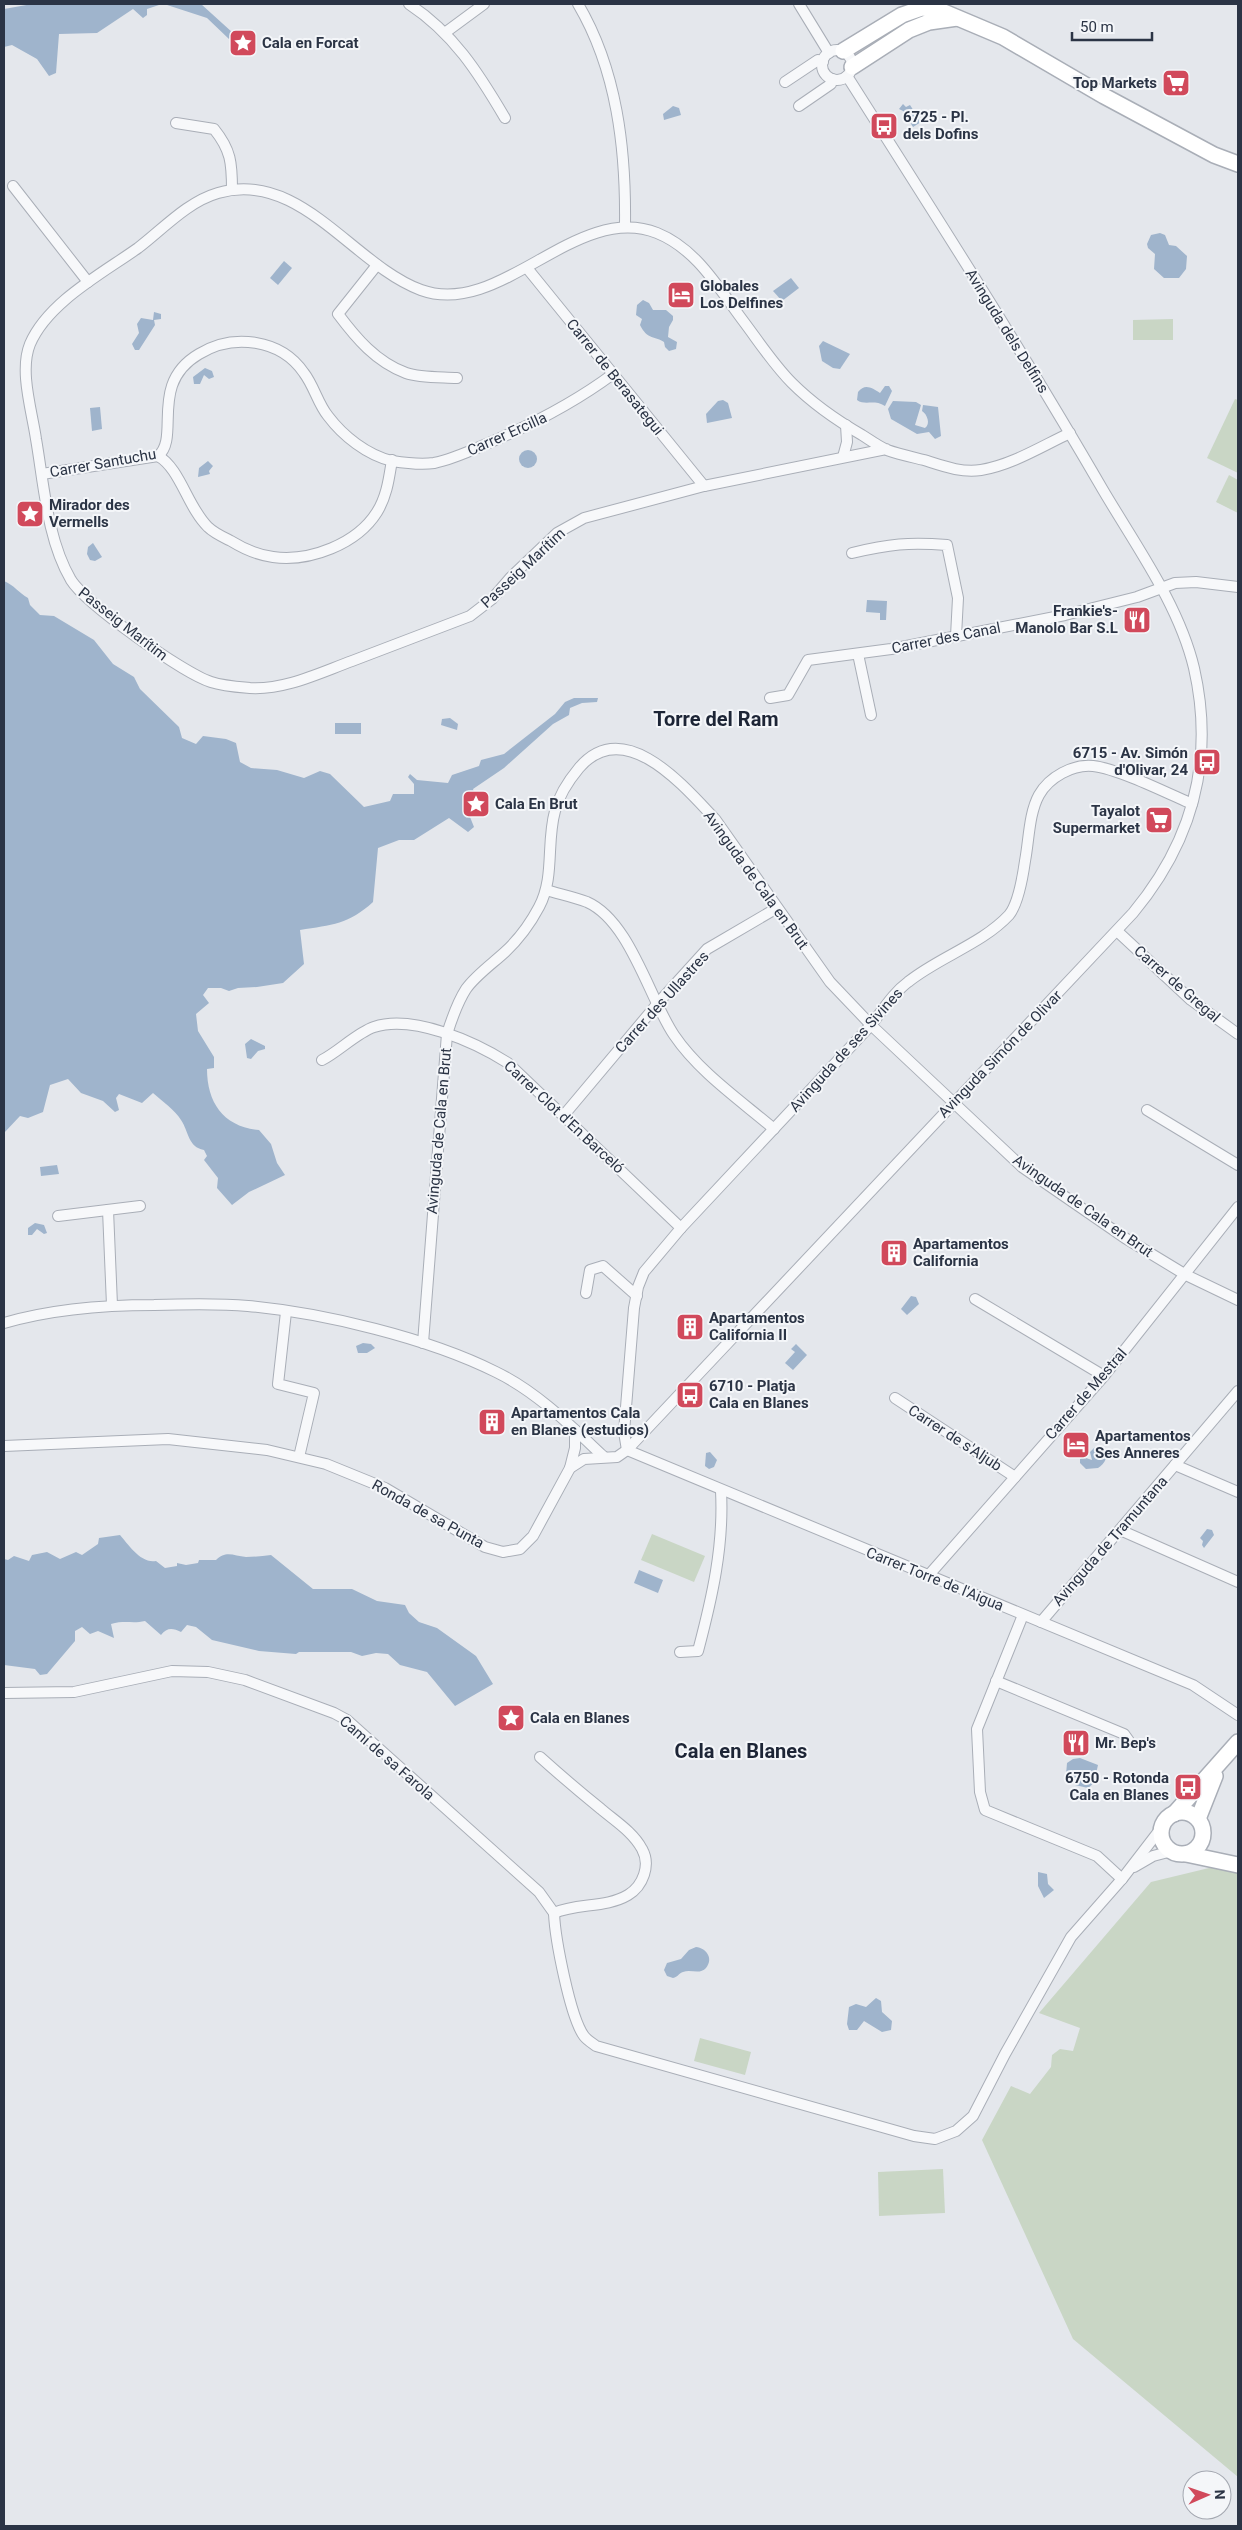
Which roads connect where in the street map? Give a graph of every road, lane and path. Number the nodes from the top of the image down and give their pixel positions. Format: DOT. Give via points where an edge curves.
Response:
graph roads {
  1 [pos="409,4"];
  2 [pos="484,4"];
  3 [pos="578,4"];
  4 [pos="799,4"];
  5 [pos="957,18"];
  6 [pos="446,32"];
  7 [pos="836,52"];
  8 [pos="823,62"];
  9 [pos="849,71"];
  10 [pos="832,78"];
  11 [pos="785,82"];
  12 [pos="799,106"];
  13 [pos="505,118"];
  14 [pos="176,123"];
  15 [pos="1238,164"];
  16 [pos="14,186"];
  17 [pos="232,190"];
  18 [pos="624,225"];
  19 [pos="377,265"];
  20 [pos="527,268"];
  21 [pos="88,282"];
  22 [pos="613,374"];
  23 [pos="456,378"];
  24 [pos="846,425"];
  25 [pos="1070,433"];
  26 [pos="886,449"];
  27 [pos="161,454"];
  28 [pos="843,457"];
  29 [pos="392,460"];
  30 [pos="42,474"];
  31 [pos="704,486"];
  32 [pos="852,553"];
  33 [pos="1238,587"];
  34 [pos="1160,588"];
  35 [pos="956,636"];
  36 [pos="858,654"];
  37 [pos="770,698"];
  38 [pos="870,715"];
  39 [pos="1192,804"];
  40 [pos="546,890"];
  41 [pos="777,908"];
  42 [pos="1117,931"];
  43 [pos="658,1003"];
  44 [pos="871,1025"];
  45 [pos="448,1034"];
  46 [pos="1238,1034"];
  47 [pos="322,1060"];
  48 [pos="954,1102"];
  49 [pos="1147,1110"];
  50 [pos="564,1115"];
  51 [pos="774,1130"];
  52 [pos="1238,1166"];
  53 [pos="140,1206"];
  54 [pos="1238,1207"];
  55 [pos="108,1210"];
  56 [pos="58,1216"];
  57 [pos="681,1228"];
  58 [pos="1186,1275"];
  59 [pos="586,1293"];
  60 [pos="637,1296"];
  61 [pos="975,1298"];
  62 [pos="1238,1300"];
  63 [pos="112,1305"];
  64 [pos="286,1312"];
  65 [pos="4,1324"];
  66 [pos="423,1343"];
  67 [pos="1104,1376"];
  68 [pos="1237,1394"];
  69 [pos="895,1398"];
  70 [pos="575,1430"];
  71 [pos="4,1446"];
  72 [pos="627,1450"];
  73 [pos="603,1456"];
  74 [pos="299,1457"];
  75 [pos="1175,1465"];
  76 [pos="570,1468"];
  77 [pos="1015,1477"];
  78 [pos="721,1490"];
  79 [pos="1238,1492"];
  80 [pos="1120,1530"];
  81 [pos="928,1576"];
  82 [pos="1238,1582"];
  83 [pos="1023,1615"];
  84 [pos="1040,1622"];
  85 [pos="680,1652"];
  86 [pos="996,1681"];
  87 [pos="4,1693"];
  88 [pos="1238,1715"];
  89 [pos="1129,1741"];
  90 [pos="1238,1742"];
  91 [pos="540,1757"];
  92 [pos="1220,1764"];
  93 [pos="1174,1814"];
  94 [pos="1200,1824"];
  95 [pos="1162,1827"];
  96 [pos="1179,1852"];
  97 [pos="1236,1865"];
  98 [pos="1129,1870"];
  99 [pos="1122,1879"];
  100 [pos="554,1913"];
  1 -- 6 [label="street"];
  2 -- 6 [label="street"];
  3 -- 18 [label="street" via="589,23 612,91 623,150"];
  4 -- 7 [label="street"];
  5 -- 7 [label="street" via="939,10 922,8 902,15"];
  5 -- 9 [label="street" via="930,22 910,30"];
  5 -- 15 [label="street" via="1003,37 1214,155"];
  6 -- 13 [label="street" via="485,84"];
  7 -- 8 [label="street"];
  7 -- 9 [label="street" via="850,57"];
  8 -- 10 [label="street" via="824,72"];
  8 -- 11 [label="street" via="818,60"];
  9 -- 10 [label="street" via="839,80"];
  9 -- 25 [label="street, Avinguda dels Delfins"];
  10 -- 12 [label="street" via="831,84"];
  14 -- 17 [label="street" via="214,129 227,145"];
  16 -- 21 [label="street"];
  17 -- 19 [label="street, Passeig Marítim" via="255,191 284,198"];
  17 -- 21 [label="street, Passeig Marítim" via="213,194 184,211"];
  18 -- 20 [label="street, Passeig Marítim" via="583,237"];
  18 -- 24 [label="street" via="654,232 693,255 789,381"];
  19 -- 20 [label="street, Passeig Marítim" via="395,278 439,295 459,293"];
  19 -- 23 [label="street" via="338,314 360,343 406,374"];
  20 -- 22 [label="street, Carrer de Berasategui"];
  21 -- 30 [label="street, Passeig Marítim" via="40,326 28,348 27,373"];
  22 -- 29 [label="street, Carrer Ercilla" via="581,398 541,420 460,455 433,463"];
  22 -- 31 [label="street, Carrer de Berasategui"];
  24 -- 26 [label="street"];
  24 -- 28 [label="street" via="847,442"];
  25 -- 26 [label="street" via="1003,465 976,471 953,470"];
  25 -- 34 [label="street, Avinguda dels Delfins"];
  26 -- 28 [label="street, Passeig Marítim"];
  27 -- 29 [label="street" via="192,508 209,528 251,552 294,558 333,548 347,540 377,512 386,492"];
  27 -- 29 [label="street, Carrer Ercilla" via="167,441 171,387 179,372 199,353 242,341 266,345 292,359 305,374 326,415 341,432 361,446"];
  27 -- 30 [label="street, Carrer Santuchu"];
  28 -- 31 [label="street, Passeig Marítim"];
  30 -- 31 [label="street, Passeig Marítim" via="54,535 78,590 181,668 212,683 252,688 277,687 302,679 470,616 492,600 557,533 584,518"];
  32 -- 35 [label="street" via="888,544 947,545 958,598"];
  33 -- 34 [label="street, Carrer des Canal" via="1196,582"];
  34 -- 35 [label="street, Carrer des Canal" via="1137,597 1065,614"];
  34 -- 39 [label="street, Avinguda Simón de Olivar" via="1174,610 1197,686 1201,751"];
  35 -- 36 [label="street, Carrer des Canal"];
  36 -- 37 [label="street, Carrer des Canal" via="808,660 788,695"];
  36 -- 38 [label="street"];
  39 -- 42 [label="street, Avinguda Simón de Olivar" via="1187,825 1167,867 1153,890"];
  39 -- 44 [label="street, Avinguda de ses Sivines" via="1110,770 1092,766 1072,769 1052,778 1039,795 1022,880 1011,913 908,982"];
  40 -- 41 [label="street, Avinguda de Cala en Brut" via="552,826 561,796 588,759 622,749 646,757 693,796 714,819"];
  40 -- 43 [label="street" via="588,902 609,918"];
  40 -- 45 [label="street, Avinguda de Cala en Brut" via="524,932 468,987 454,1011"];
  41 -- 43 [label="street, Carrer des Ullastres" via="707,949"];
  41 -- 44 [label="street, Avinguda de Cala en Brut" via="830,982"];
  42 -- 46 [label="street, Carrer de Gregal" via="1191,1000"];
  42 -- 48 [label="street, Avinguda Simón de Olivar"];
  43 -- 50 [label="street, Carrer des Ullastres"];
  43 -- 51 [label="street" via="673,1034 697,1063"];
  44 -- 48 [label="street, Avinguda de Cala en Brut"];
  44 -- 51 [label="street, Avinguda de ses Sivines"];
  45 -- 47 [label="street, Carrer Clot d'En Barceló" via="402,1023 384,1024 371,1028"];
  45 -- 50 [label="street, Carrer Clot d'En Barceló" via="475,1044 508,1063"];
  45 -- 66 [label="street, Avinguda de Cala en Brut"];
  48 -- 58 [label="street, Avinguda de Cala en Brut" via="1022,1167 1125,1238"];
  48 -- 72 [label="street, Avinguda Simón de Olivar"];
  49 -- 52 [label="street"];
  50 -- 57 [label="street, Carrer Clot d'En Barceló"];
  51 -- 57 [label="street, Avinguda de ses Sivines"];
  53 -- 55 [label="street"];
  54 -- 58 [label="street, Carrer de Mestral"];
  55 -- 56 [label="street"];
  55 -- 63 [label="street"];
  57 -- 60 [label="street, Avinguda de ses Sivines" via="644,1272"];
  58 -- 62 [label="street, Avinguda de Cala en Brut"];
  58 -- 67 [label="street, Carrer de Mestral"];
  59 -- 60 [label="street" via="590,1270 604,1266"];
  60 -- 72 [label="street, Avinguda de ses Sivines" via="624,1432"];
  61 -- 67 [label="street"];
  63 -- 64 [label="street" via="212,1304"];
  63 -- 65 [label="street" via="34,1316"];
  64 -- 66 [label="street" via="351,1324"];
  64 -- 74 [label="street" via="278,1384 314,1393"];
  66 -- 70 [label="street" via="497,1372 536,1397"];
  67 -- 77 [label="street, Carrer de Mestral"];
  68 -- 75 [label="street, Avinguda de Tramuntana"];
  69 -- 77 [label="street, Carrer de s'Aljub"];
  70 -- 73 [label="street"];
  70 -- 76 [label="street, Ronda de sa Punta"];
  71 -- 74 [label="street, Ronda de sa Punta" via="168,1439 257,1448"];
  72 -- 73 [label="street" via="617,1457"];
  72 -- 78 [label="street, Carrer Torre de l'Aigua"];
  73 -- 76 [label="street" via="584,1459"];
  74 -- 76 [label="street, Ronda de sa Punta" via="326,1464 385,1488 485,1547 503,1552 520,1549 533,1536"];
  75 -- 79 [label="street"];
  75 -- 80 [label="street, Avinguda de Tramuntana"];
  77 -- 81 [label="street, Carrer de Mestral"];
  78 -- 81 [label="street, Carrer Torre de l'Aigua"];
  78 -- 85 [label="street" via="721,1540 713,1596 698,1651"];
  80 -- 82 [label="street"];
  80 -- 84 [label="street, Avinguda de Tramuntana"];
  81 -- 83 [label="street, Carrer Torre de l'Aigua"];
  83 -- 84 [label="street, Carrer Torre de l'Aigua"];
  83 -- 86 [label="street"];
  84 -- 88 [label="street, Carrer Torre de l'Aigua" via="1193,1685"];
  86 -- 89 [label="street" via="1124,1734"];
  86 -- 99 [label="street" via="977,1729 980,1792 985,1810 1097,1856"];
  87 -- 100 [label="street, Camí de sa Farola" via="74,1692 172,1671 208,1672 245,1680 334,1713 347,1720 538,1892"];
  90 -- 92 [label="street"];
  91 -- 100 [label="street" via="634,1836 645,1858 640,1884 628,1895 610,1902"];
  92 -- 93 [label="street"];
  92 -- 94 [label="street" via="1202,1805"];
  93 -- 94 [label="street" via="1189,1813"];
  93 -- 95 [label="street"];
  94 -- 96 [label="street" via="1200,1844"];
  94 -- 97 [label="street" via="1210,1843"];
  95 -- 96 [label="street" via="1165,1845"];
  95 -- 98 [label="street"];
  96 -- 97 [label="street"];
  96 -- 98 [label="street" via="1154,1856"];
  98 -- 99 [label="street"];
  99 -- 100 [label="street" via="1071,1937 973,2116 956,2131 935,2139 914,2136 596,2046 585,2038 574,2013 554,1932"];
}
